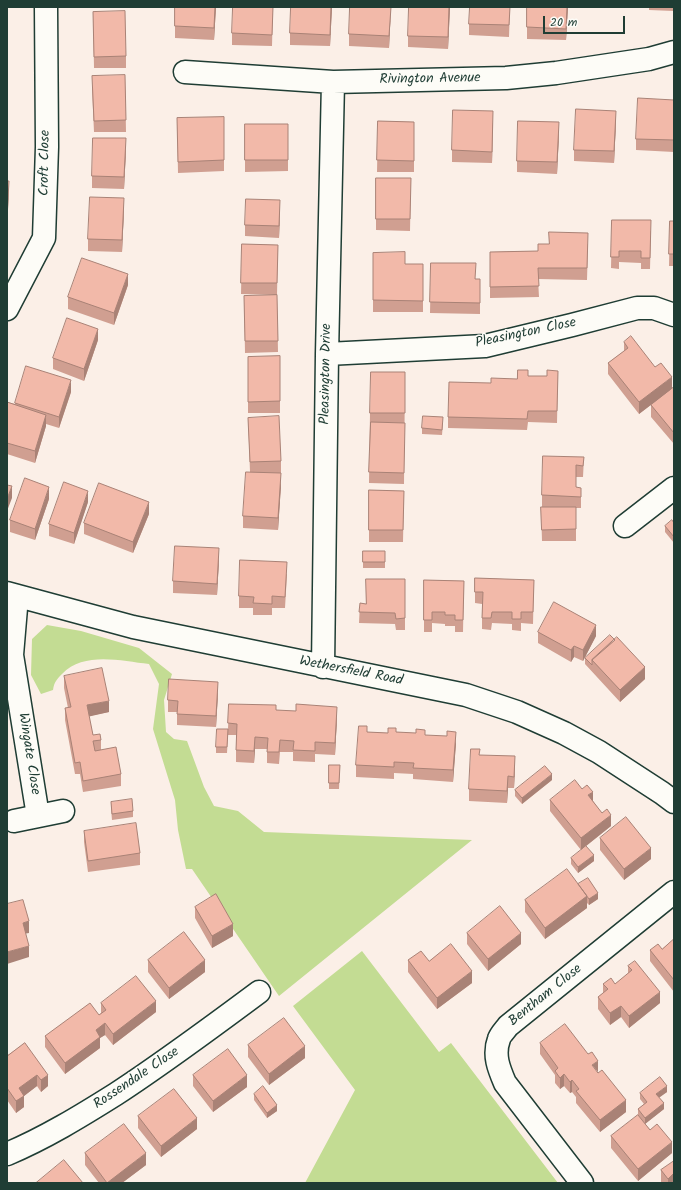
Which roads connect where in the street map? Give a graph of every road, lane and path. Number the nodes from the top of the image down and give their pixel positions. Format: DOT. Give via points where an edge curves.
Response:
graph roads {
  1 [pos="46,7"];
  2 [pos="674,52"];
  3 [pos="185,72"];
  4 [pos="333,82"];
  5 [pos="8,304"];
  6 [pos="674,315"];
  7 [pos="327,354"];
  8 [pos="674,488"];
  9 [pos="625,526"];
  10 [pos="12,594"];
  11 [pos="323,667"];
  12 [pos="674,802"];
  13 [pos="63,811"];
  14 [pos="38,816"];
  15 [pos="14,821"];
  16 [pos="674,892"];
  17 [pos="259,992"];
  18 [pos="7,1154"];
  19 [pos="582,1183"];
  1 -- 5 [label="street, Croft Close" via="47,147 44,238"];
  2 -- 4 [label="street, Rivington Avenue" via="649,59 506,78"];
  3 -- 4 [label="street, Rivington Avenue"];
  4 -- 7 [label="street, Pleasington Drive"];
  6 -- 7 [label="street, Pleasington Close" via="654,308 637,308 485,346"];
  7 -- 11 [label="street, Pleasington Drive"];
  8 -- 9 [label="street"];
  10 -- 11 [label="street, Wethersfield Road" via="133,627"];
  10 -- 14 [label="street, Wingate Close" via="12,655"];
  11 -- 12 [label="street, Wethersfield Road" via="466,695 517,712 599,752"];
  13 -- 14 [label="street"];
  14 -- 15 [label="street"];
  16 -- 19 [label="street, Bentham Close" via="508,1026 499,1038 496,1054 505,1083"];
  17 -- 18 [label="street, Rossendale Close" via="151,1071 81,1116"];
}
